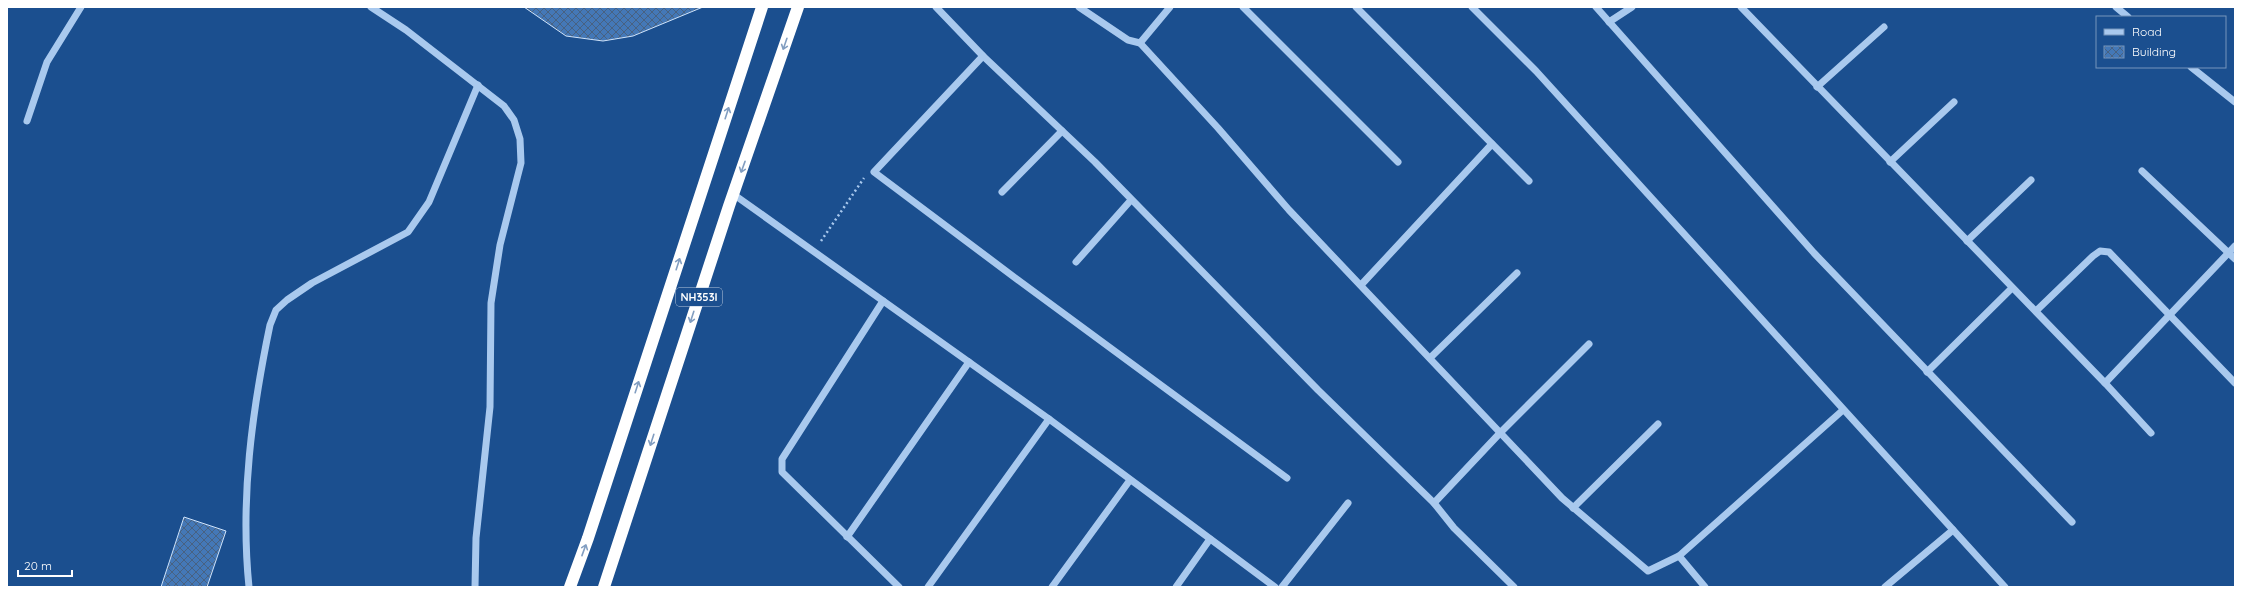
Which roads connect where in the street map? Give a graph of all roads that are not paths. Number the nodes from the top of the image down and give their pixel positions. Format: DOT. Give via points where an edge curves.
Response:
graph roads {
  1 [pos="81,7"];
  2 [pos="371,7"];
  3 [pos="762,7"];
  4 [pos="798,7"];
  5 [pos="936,7"];
  6 [pos="1078,7"];
  7 [pos="1170,7"];
  8 [pos="1243,7"];
  9 [pos="1356,7"];
  10 [pos="1472,7"];
  11 [pos="1596,7"];
  12 [pos="1632,7"];
  13 [pos="1741,7"];
  14 [pos="2116,7"];
  15 [pos="2127,16"];
  16 [pos="1609,22"];
  17 [pos="1884,28"];
  18 [pos="1140,43"];
  19 [pos="983,56"];
  20 [pos="2192,68"];
  21 [pos="478,85"];
  22 [pos="1818,87"];
  23 [pos="1954,102"];
  24 [pos="2235,102"];
  25 [pos="27,121"];
  26 [pos="1062,131"];
  27 [pos="1492,144"];
  28 [pos="1398,162"];
  29 [pos="1890,162"];
  30 [pos="2142,172"];
  31 [pos="2031,180"];
  32 [pos="1529,181"];
  33 [pos="1002,192"];
  34 [pos="733,194"];
  35 [pos="1131,200"];
  36 [pos="1967,241"];
  37 [pos="2235,246"];
  38 [pos="2228,252"];
  39 [pos="2235,259"];
  40 [pos="1076,262"];
  41 [pos="1517,272"];
  42 [pos="1361,284"];
  43 [pos="2012,288"];
  44 [pos="883,301"];
  45 [pos="2036,311"];
  46 [pos="2169,315"];
  47 [pos="1589,344"];
  48 [pos="1430,358"];
  49 [pos="968,362"];
  50 [pos="1928,372"];
  51 [pos="2105,383"];
  52 [pos="2235,383"];
  53 [pos="1842,410"];
  54 [pos="1049,419"];
  55 [pos="1658,424"];
  56 [pos="1500,433"];
  57 [pos="2151,433"];
  58 [pos="1287,478"];
  59 [pos="1130,480"];
  60 [pos="1434,503"];
  61 [pos="1348,504"];
  62 [pos="1573,508"];
  63 [pos="2072,522"];
  64 [pos="1954,530"];
  65 [pos="847,537"];
  66 [pos="1210,539"];
  67 [pos="1680,556"];
  68 [pos="249,587"];
  69 [pos="475,587"];
  70 [pos="570,587"];
  71 [pos="604,587"];
  72 [pos="899,587"];
  73 [pos="928,587"];
  74 [pos="1052,587"];
  75 [pos="1176,587"];
  76 [pos="1275,587"];
  77 [pos="1282,587"];
  78 [pos="1514,587"];
  79 [pos="1705,587"];
  80 [pos="1885,587"];
  81 [pos="2005,587"];
  1 -- 25 [label="street" via="47,62"];
  2 -- 21 [label="street" via="406,30"];
  70 -- 3 [label="highway, NH353I, one-way"];
  4 -- 34 [label="highway, NH353I, one-way"];
  5 -- 19 [label="street"];
  6 -- 18 [label="street" via="1128,40"];
  7 -- 18 [label="street"];
  8 -- 28 [label="street"];
  9 -- 27 [label="street"];
  10 -- 53 [label="street" via="1536,71"];
  11 -- 16 [label="street"];
  12 -- 16 [label="street"];
  13 -- 22 [label="street"];
  14 -- 15 [label="street"];
  16 -- 50 [label="street" via="1814,254"];
  17 -- 22 [label="street"];
  18 -- 42 [label="street" via="1289,210"];
  19 -- 26 [label="street"];
  19 -- 58 [label="street" via="874,172"];
  20 -- 24 [label="street"];
  21 -- 68 [label="street" via="429,202 408,232 312,283 276,310 270,325 251,425 245,549"];
  21 -- 69 [label="street" via="504,106 514,120 520,139 520,163 500,245 491,303 490,407 476,538"];
  22 -- 29 [label="street"];
  23 -- 29 [label="street"];
  26 -- 33 [label="street"];
  26 -- 35 [label="street"];
  27 -- 32 [label="street"];
  27 -- 42 [label="street"];
  29 -- 36 [label="street"];
  30 -- 38 [label="street"];
  31 -- 36 [label="street"];
  34 -- 44 [label="street"];
  34 -- 71 [label="highway, NH353I, one-way"];
  35 -- 40 [label="street"];
  35 -- 60 [label="street" via="1318,390"];
  36 -- 43 [label="street"];
  37 -- 38 [label="street"];
  38 -- 39 [label="street"];
  38 -- 46 [label="street"];
  41 -- 48 [label="street"];
  42 -- 48 [label="street"];
  43 -- 45 [label="street"];
  43 -- 50 [label="street"];
  44 -- 49 [label="street"];
  44 -- 65 [label="street" via="782,459 782,472"];
  45 -- 46 [label="street" via="2100,251 2109,252 2116,257"];
  45 -- 51 [label="street"];
  46 -- 51 [label="street"];
  46 -- 52 [label="street"];
  47 -- 56 [label="street"];
  48 -- 56 [label="street"];
  49 -- 54 [label="street"];
  49 -- 65 [label="street"];
  50 -- 63 [label="street"];
  51 -- 57 [label="street"];
  53 -- 64 [label="street"];
  53 -- 67 [label="street"];
  54 -- 59 [label="street"];
  54 -- 73 [label="street"];
  55 -- 62 [label="street"];
  56 -- 60 [label="street"];
  56 -- 62 [label="street"];
  59 -- 66 [label="street"];
  59 -- 74 [label="street"];
  60 -- 78 [label="street" via="1454,528"];
  61 -- 77 [label="street"];
  62 -- 67 [label="street" via="1648,571"];
  64 -- 80 [label="street"];
  64 -- 81 [label="street"];
  65 -- 72 [label="street"];
  66 -- 75 [label="street"];
  66 -- 76 [label="street"];
  67 -- 79 [label="street"];
}
